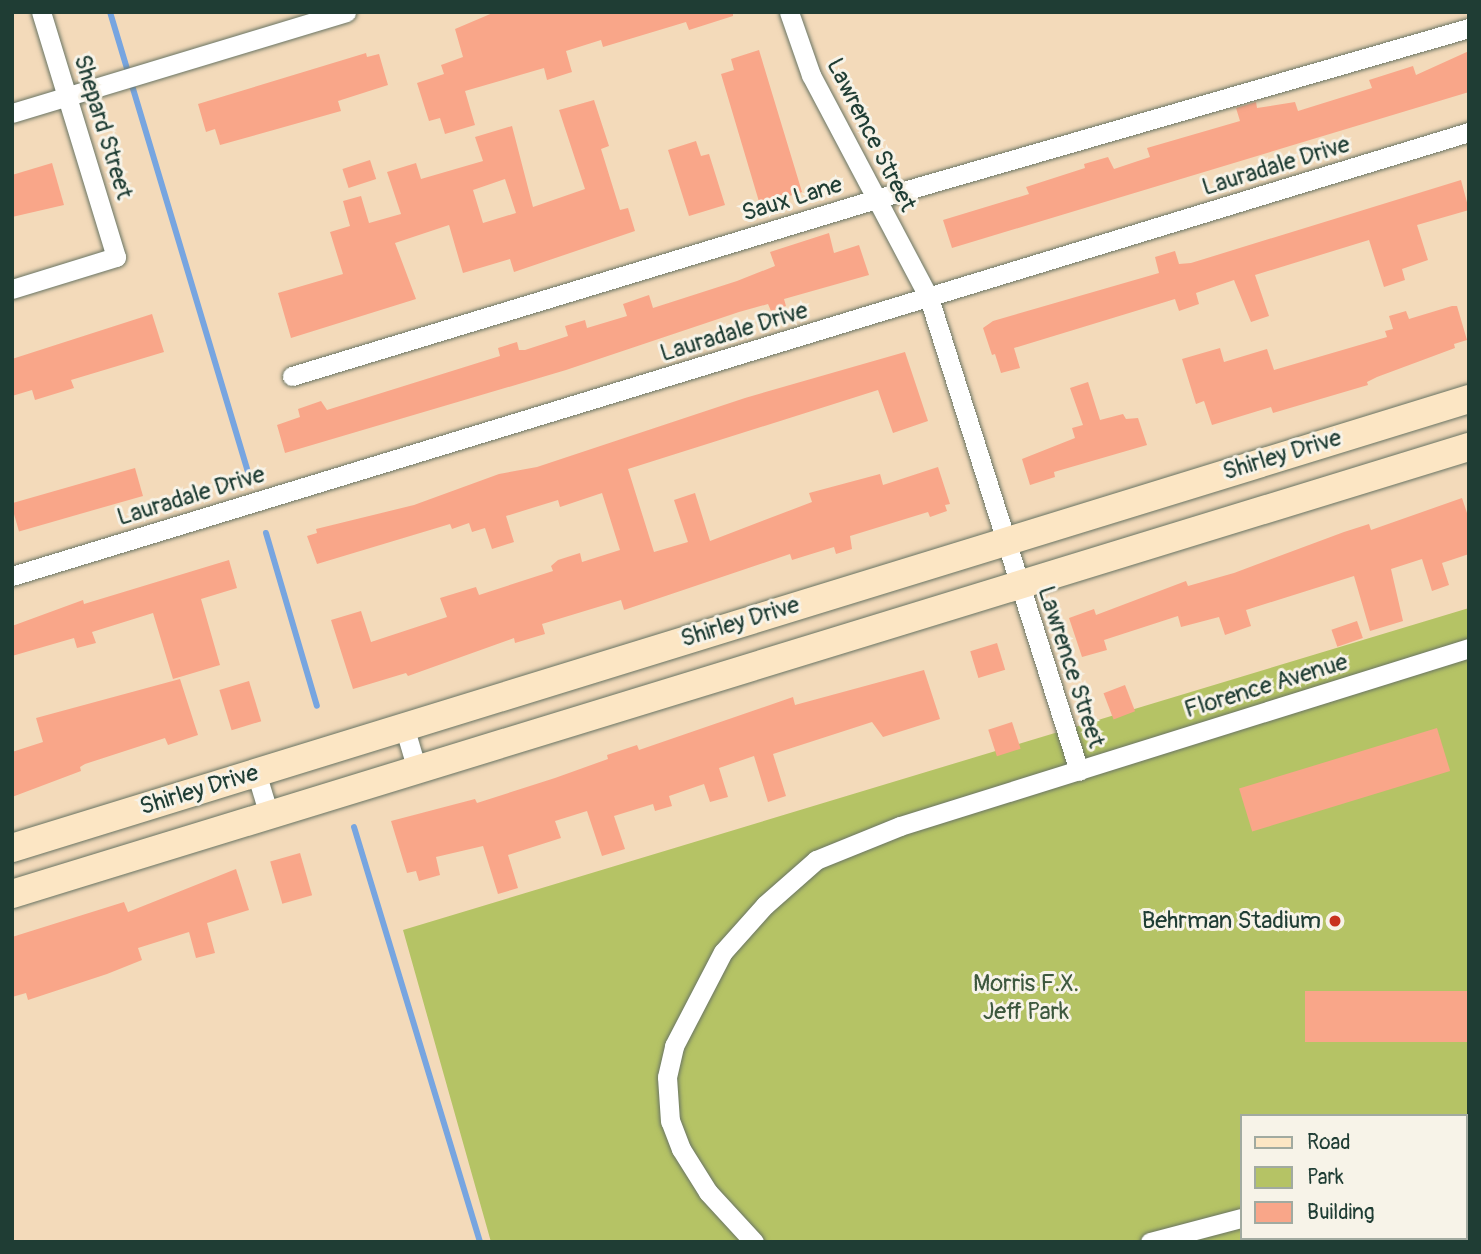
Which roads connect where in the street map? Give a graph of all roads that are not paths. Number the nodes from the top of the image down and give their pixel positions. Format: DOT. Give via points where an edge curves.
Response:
graph roads {
  1 [pos="41,12"];
  2 [pos="346,12"];
  3 [pos="789,12"];
  4 [pos="1469,28"];
  5 [pos="68,96"];
  6 [pos="12,113"];
  7 [pos="1469,132"];
  8 [pos="876,199"];
  9 [pos="12,289"];
  10 [pos="929,298"];
  11 [pos="292,376"];
  12 [pos="1469,399"];
  13 [pos="1469,447"];
  14 [pos="1004,540"];
  15 [pos="12,576"];
  16 [pos="1019,585"];
  17 [pos="1469,648"];
  18 [pos="404,726"];
  19 [pos="417,770"];
  20 [pos="1079,771"];
  21 [pos="256,772"];
  22 [pos="269,815"];
  23 [pos="12,848"];
  24 [pos="12,894"];
  25 [pos="1240,1219"];
  26 [pos="1214,1234"];
  27 [pos="754,1242"];
  28 [pos="1150,1242"];
  1 -- 5 [label="street, Shepard Street"];
  2 -- 5 [label="street"];
  3 -- 8 [label="street, Lawrence Street" via="811,75"];
  4 -- 8 [label="street, Saux Lane"];
  5 -- 6 [label="street"];
  5 -- 9 [label="street, Shepard Street" via="116,257"];
  7 -- 10 [label="street, Lauradale Drive"];
  8 -- 10 [label="street, Lawrence Street"];
  8 -- 11 [label="street, Saux Lane"];
  10 -- 14 [label="street, Lawrence Street"];
  10 -- 15 [label="street, Lauradale Drive"];
  12 -- 14 [label="street, Shirley Drive"];
  13 -- 16 [label="street, Shirley Drive"];
  14 -- 16 [label="street, Lawrence Street"];
  14 -- 18 [label="street, Shirley Drive"];
  16 -- 19 [label="street, Shirley Drive"];
  16 -- 20 [label="street, Lawrence Street"];
  17 -- 20 [label="street, Florence Avenue"];
  18 -- 19 [label="street"];
  18 -- 21 [label="street, Shirley Drive"];
  19 -- 22 [label="street, Shirley Drive"];
  20 -- 27 [label="street, Lawrence Street" via="900,825 816,860 765,905 723,952 674,1046 667,1077 670,1121 681,1149 708,1192"];
  21 -- 22 [label="street"];
  21 -- 23 [label="street, Shirley Drive"];
  22 -- 24 [label="street, Shirley Drive"];
  25 -- 26 [label="street"];
  26 -- 28 [label="street"];
}
